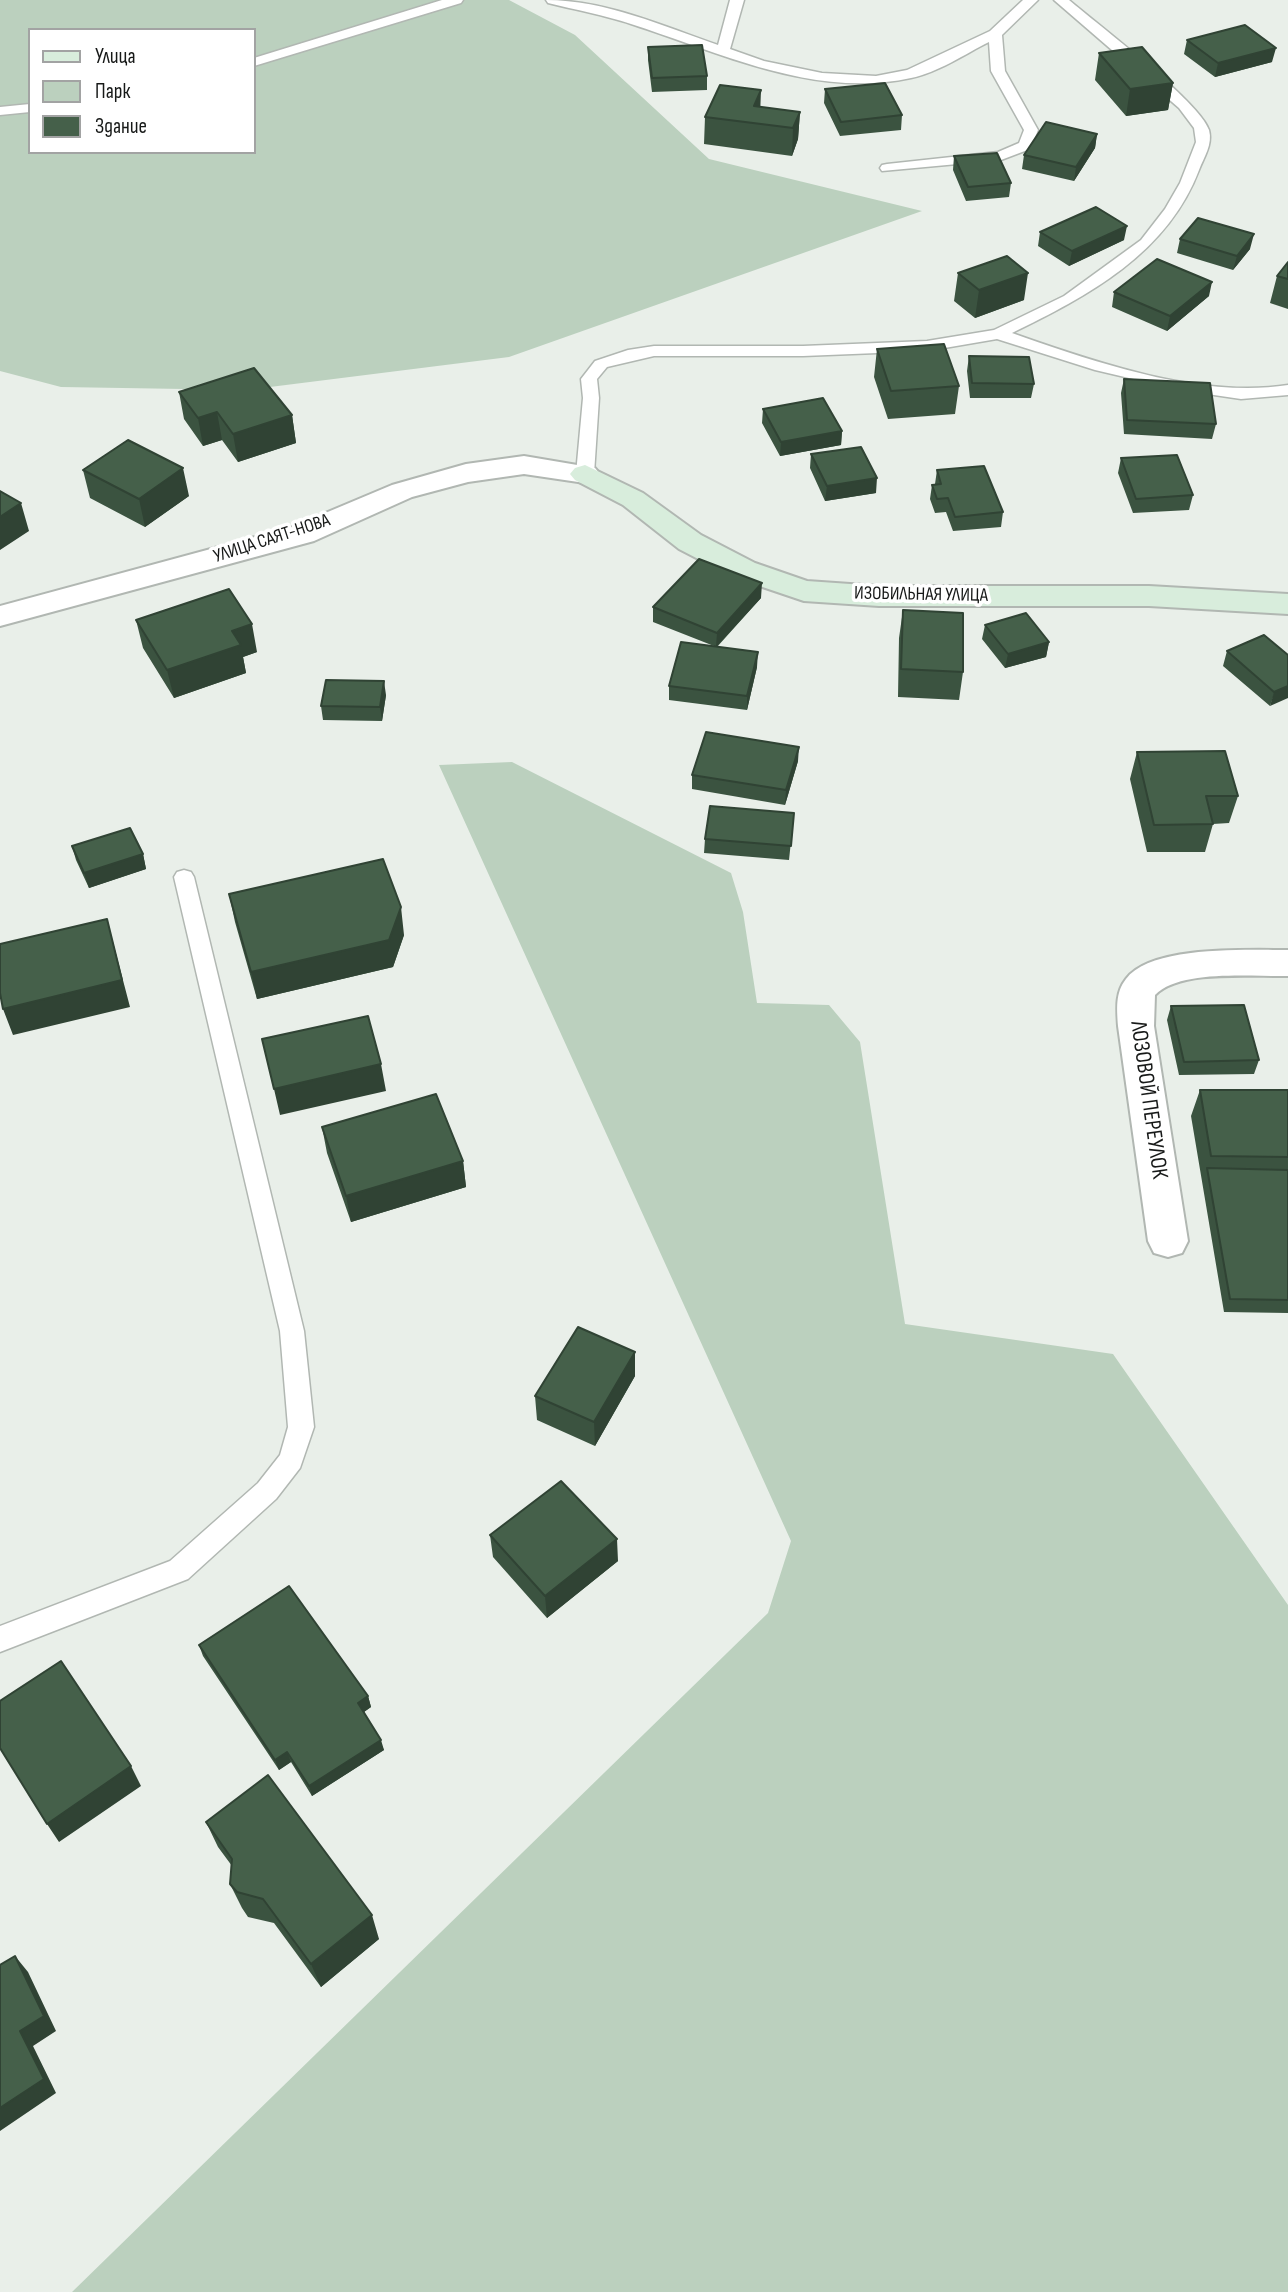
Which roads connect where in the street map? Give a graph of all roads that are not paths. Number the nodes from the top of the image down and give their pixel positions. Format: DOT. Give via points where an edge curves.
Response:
graph roads {
  1 [pos="456,0"];
  2 [pos="553,0"];
  3 [pos="737,0"];
  4 [pos="1031,0"];
  5 [pos="1061,0"];
  6 [pos="995,34"];
  7 [pos="723,51"];
  8 [pos="256,61"];
  9 [pos="28,108"];
  10 [pos="0,111"];
  11 [pos="887,168"];
  12 [pos="998,334"];
  13 [pos="1288,390"];
  14 [pos="585,474"];
  15 [pos="1288,604"];
  16 [pos="0,616"];
  17 [pos="184,877"];
  18 [pos="1288,963"];
  19 [pos="1168,1241"];
  20 [pos="0,1639"];
  1 -- 8 [label="lane"];
  2 -- 7 [label="lane" via="633,20"];
  3 -- 7 [label="lane"];
  4 -- 6 [label="lane"];
  5 -- 12 [label="lane" via="1184,105 1201,128 1203,142 1178,201 1146,243 1070,299"];
  6 -- 7 [label="lane" via="911,74 876,80 822,77"];
  6 -- 11 [label="lane" via="998,71 1031,130 1025,146 1001,156"];
  9 -- 10 [label="lane"];
  12 -- 13 [label="lane" via="1061,357 1185,386 1264,396"];
  12 -- 14 [label="lane" via="927,346 654,351 601,364 589,379"];
  14 -- 15 [label="street, ИЗОБИЛЬНАЯ УЛИЦА" via="633,499 690,542 744,570 804,591 878,596 1149,596"];
  14 -- 16 [label="street, УЛИЦА САЯТ-НОВА" via="524,465 466,473 402,491 303,534"];
  17 -- 20 [label="lane" via="292,1331 301,1427 291,1460 267,1491 179,1570"];
  18 -- 19 [label="street, ЛОЗОВОЙ ПЕРЕУЛОК" via="1185,967 1155,975 1140,986 1135,1000 1136,1026"];
}
